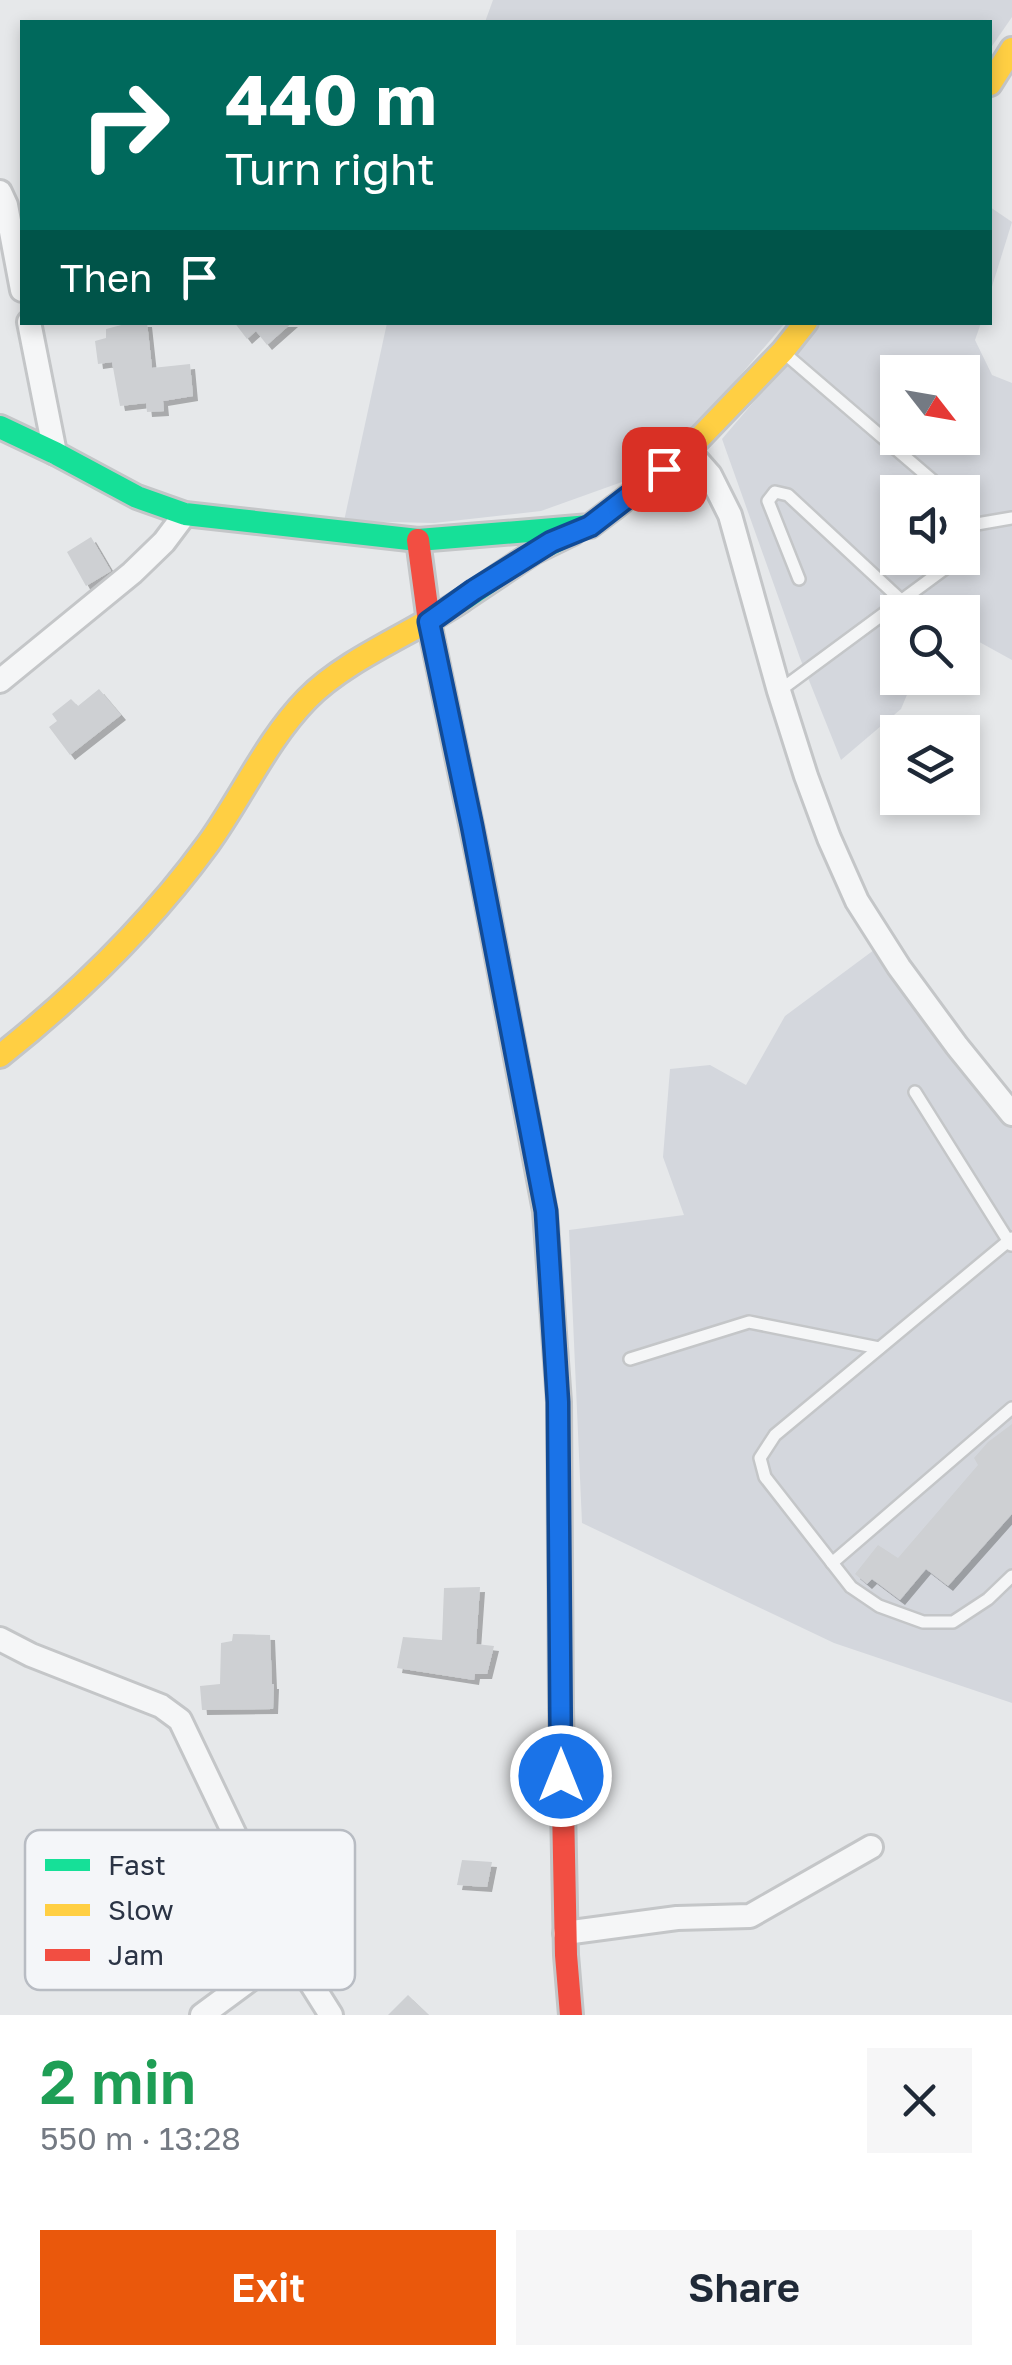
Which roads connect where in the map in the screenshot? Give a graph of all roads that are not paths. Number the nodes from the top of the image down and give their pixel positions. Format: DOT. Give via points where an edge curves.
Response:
graph roads {
  1 [pos="0,192"];
  2 [pos="20,279"];
  3 [pos="30,325"];
  4 [pos="804,325"];
  5 [pos="782,351"];
  6 [pos="0,427"];
  7 [pos="688,450"];
  8 [pos="55,452"];
  9 [pos="926,475"];
  10 [pos="185,514"];
  11 [pos="1012,518"];
  12 [pos="980,524"];
  13 [pos="590,526"];
  14 [pos="418,540"];
  15 [pos="936,575"];
  16 [pos="798,578"];
  17 [pos="895,595"];
  18 [pos="910,595"];
  19 [pos="880,617"];
  20 [pos="429,622"];
  21 [pos="0,680"];
  22 [pos="779,691"];
  23 [pos="0,1056"];
  24 [pos="915,1092"];
  25 [pos="1012,1114"];
  26 [pos="1011,1241"];
  27 [pos="879,1348"];
  28 [pos="630,1359"];
  29 [pos="1012,1408"];
  30 [pos="832,1563"];
  31 [pos="1012,1576"];
  32 [pos="0,1639"];
  33 [pos="233,1830"];
  34 [pos="871,1847"];
  35 [pos="565,1933"];
  36 [pos="236,1990"];
  37 [pos="315,1990"];
  38 [pos="202,2015"];
  39 [pos="331,2015"];
  40 [pos="571,2015"];
  1 -- 2 [label="street"];
  3 -- 8 [label="street"];
  4 -- 5 [label="street"];
  5 -- 7 [label="street"];
  5 -- 9 [label="lane"];
  6 -- 8 [label="street"];
  7 -- 13 [label="street"];
  7 -- 22 [label="street" via="730,514"];
  8 -- 10 [label="street" via="137,497"];
  10 -- 14 [label="street"];
  10 -- 21 [label="street" via="132,573"];
  11 -- 12 [label="lane"];
  13 -- 14 [label="street"];
  13 -- 20 [label="street" via="551,542"];
  14 -- 20 [label="street"];
  15 -- 18 [label="lane"];
  16 -- 17 [label="lane" via="768,500 774,492 788,496"];
  19 -- 22 [label="lane"];
  20 -- 23 [label="street" via="324,683 305,702 182,879 78,994"];
  20 -- 35 [label="street" via="546,1211 558,1402"];
  22 -- 25 [label="street" via="857,901"];
  24 -- 26 [label="lane"];
  26 -- 27 [label="lane"];
  27 -- 28 [label="lane" via="749,1322"];
  27 -- 30 [label="lane" via="775,1435 760,1458 765,1477"];
  29 -- 30 [label="lane"];
  30 -- 31 [label="lane" via="879,1606 923,1622 953,1622"];
  32 -- 33 [label="street" via="180,1720"];
  34 -- 35 [label="street" via="750,1916"];
  35 -- 40 [label="street"];
  36 -- 38 [label="street"];
  37 -- 39 [label="street"];
}
